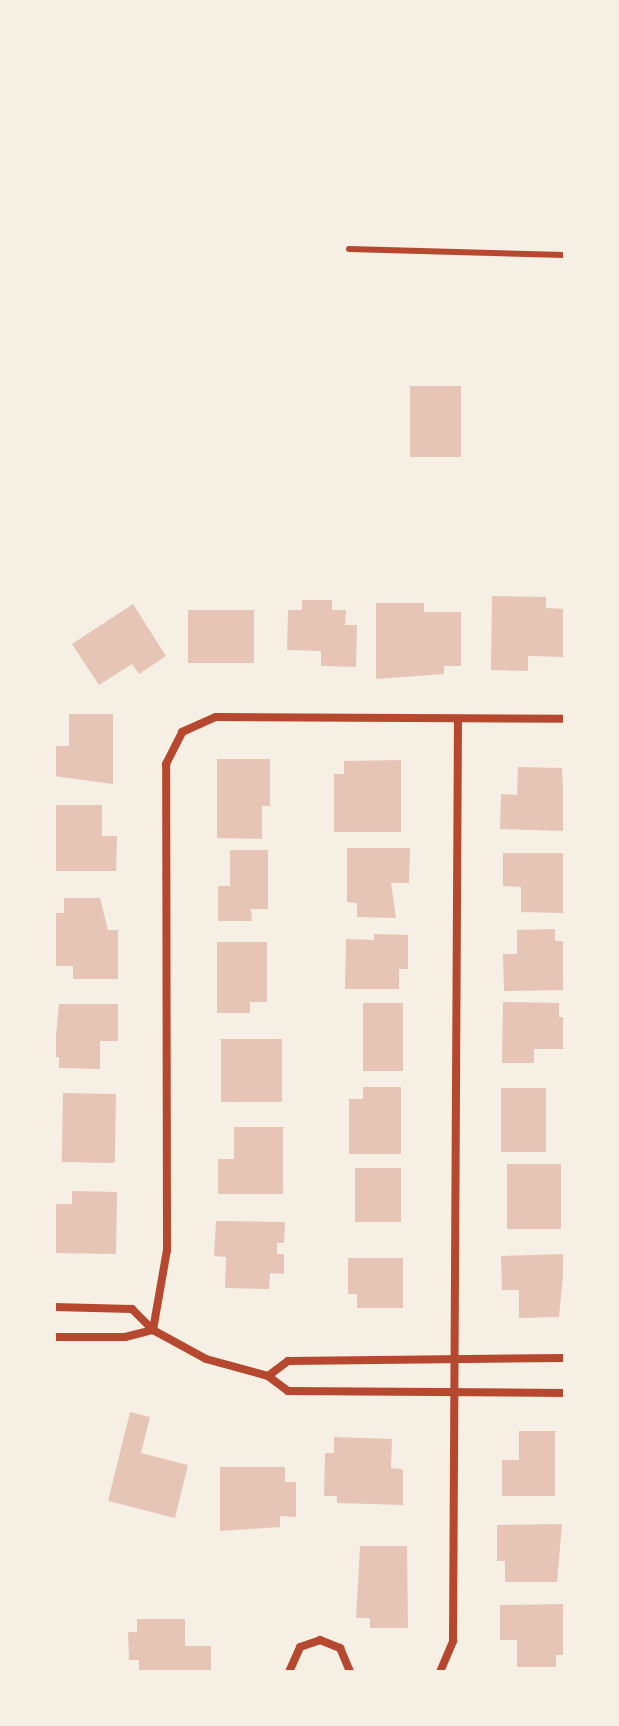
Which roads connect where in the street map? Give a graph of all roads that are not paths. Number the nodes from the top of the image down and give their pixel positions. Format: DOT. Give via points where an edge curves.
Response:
graph roads {
  1 [pos="349,249"];
  2 [pos="565,255"];
  3 [pos="565,719"];
  4 [pos="458,721"];
  5 [pos="54,1307"];
  6 [pos="153,1330"];
  7 [pos="54,1337"];
  8 [pos="565,1358"];
  9 [pos="451,1359"];
  10 [pos="268,1376"];
  11 [pos="451,1392"];
  12 [pos="565,1393"];
  13 [pos="289,1672"];
  14 [pos="350,1672"];
  15 [pos="440,1672"];
  1 -- 2 [label="lane"];
  3 -- 4 [label="street"];
  4 -- 6 [label="street" via="216,717 182,732 166,764 167,1250"];
  4 -- 9 [label="street"];
  5 -- 6 [label="street" via="132,1309"];
  6 -- 7 [label="street" via="125,1337"];
  6 -- 10 [label="street" via="206,1359"];
  8 -- 9 [label="street"];
  9 -- 10 [label="street" via="288,1361"];
  9 -- 11 [label="street"];
  10 -- 11 [label="street" via="288,1391"];
  11 -- 12 [label="street"];
  11 -- 15 [label="street" via="453,1641"];
  13 -- 14 [label="street" via="300,1647 320,1640 340,1648"];
}
